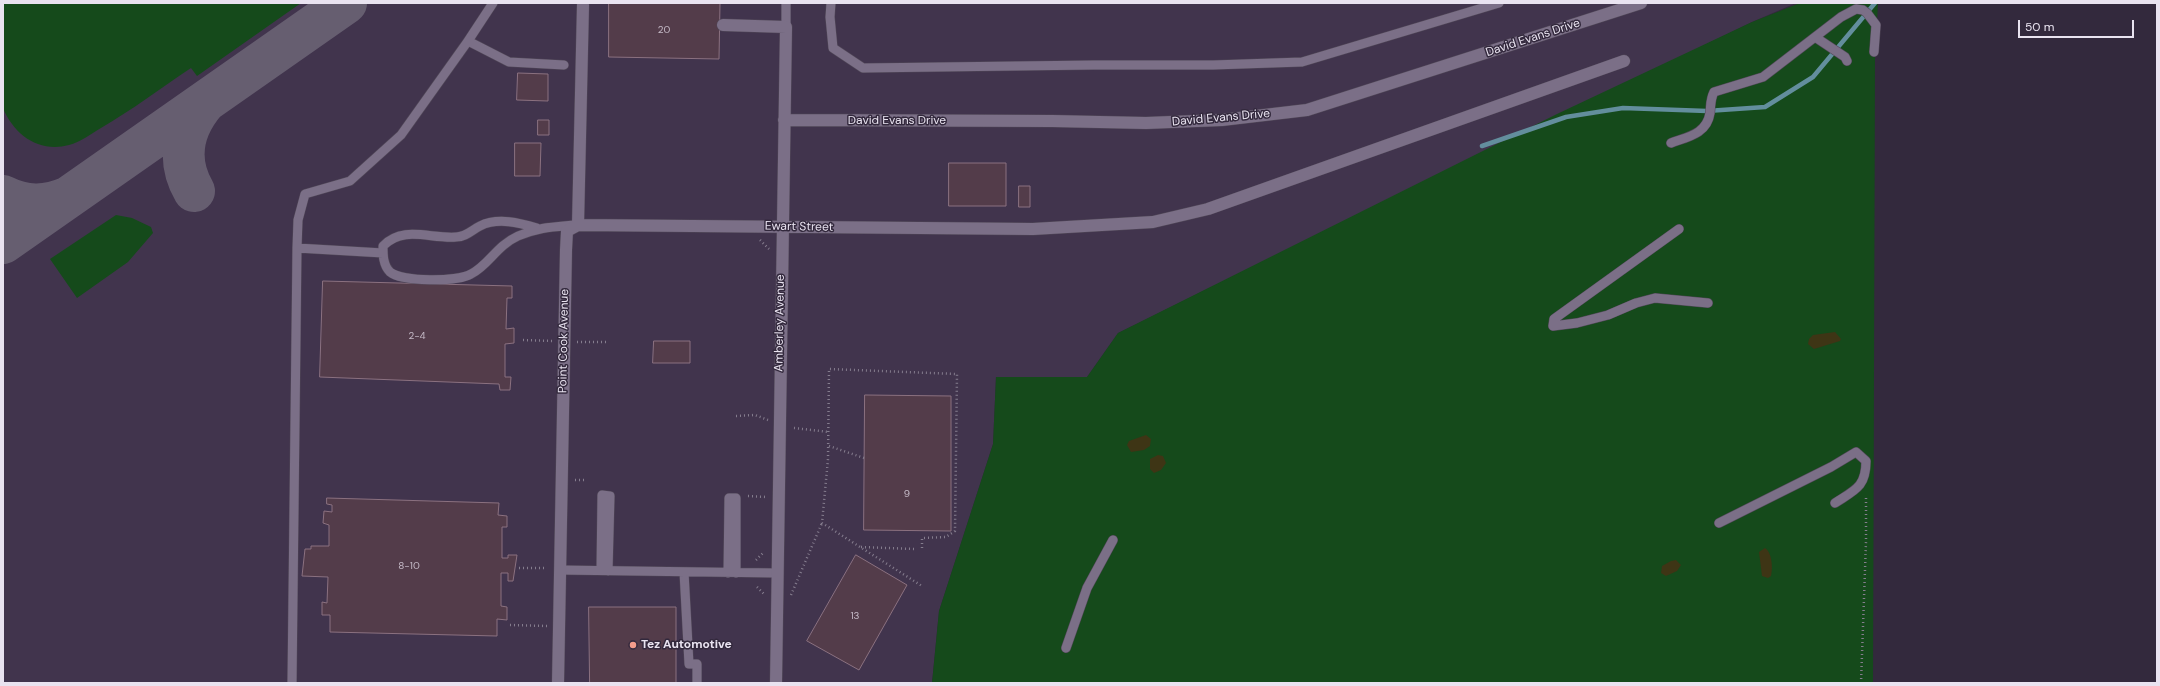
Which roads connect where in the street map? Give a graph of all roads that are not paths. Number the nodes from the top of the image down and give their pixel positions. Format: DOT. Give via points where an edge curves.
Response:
graph roads {
  1 [pos="493,3"];
  2 [pos="786,3"];
  3 [pos="831,3"];
  4 [pos="1499,3"];
  5 [pos="1642,3"];
  6 [pos="583,5"];
  7 [pos="723,25"];
  8 [pos="786,27"];
  9 [pos="1815,37"];
  10 [pos="468,41"];
  11 [pos="1874,52"];
  12 [pos="1846,59"];
  13 [pos="1624,61"];
  14 [pos="564,65"];
  15 [pos="784,120"];
  16 [pos="1670,143"];
  17 [pos="578,225"];
  18 [pos="782,226"];
  19 [pos="537,228"];
  20 [pos="1679,229"];
  21 [pos="298,248"];
  22 [pos="383,253"];
  23 [pos="1708,303"];
  24 [pos="606,496"];
  25 [pos="735,497"];
  26 [pos="1835,503"];
  27 [pos="1719,523"];
  28 [pos="1113,540"];
  29 [pos="556,569"];
  30 [pos="605,570"];
  31 [pos="684,572"];
  32 [pos="732,573"];
  33 [pos="776,573"];
  34 [pos="1066,648"];
  35 [pos="292,683"];
  36 [pos="558,683"];
  37 [pos="698,683"];
  38 [pos="776,683"];
  1 -- 10 [label="lane"];
  2 -- 8 [label="lane"];
  3 -- 4 [label="lane" via="833,48 863,68 1302,62"];
  5 -- 15 [label="street, David Evans Drive" via="1307,110 1222,120 1146,123"];
  6 -- 17 [label="street"];
  7 -- 8 [label="street"];
  8 -- 15 [label="street, Amberley Avenue"];
  9 -- 11 [label="lane" via="1841,17 1856,9 1863,10 1872,17 1876,25"];
  9 -- 12 [label="lane"];
  9 -- 16 [label="lane" via="1763,77 1714,92 1710,100 1707,124 1699,133"];
  10 -- 14 [label="lane" via="509,62"];
  10 -- 21 [label="lane" via="401,135 350,181 305,194 298,220"];
  13 -- 18 [label="street, Ewart Street" via="1208,209 1153,222 1033,229"];
  15 -- 18 [label="street, Amberley Avenue"];
  17 -- 18 [label="street, Ewart Street"];
  17 -- 19 [label="lane"];
  17 -- 29 [label="street, Point Cook Avenue" via="567,231"];
  18 -- 33 [label="street, Amberley Avenue"];
  19 -- 22 [label="lane" via="501,222 481,226 457,238 400,234 383,246"];
  19 -- 22 [label="lane" via="502,245 472,274 458,280 402,278 390,272 383,260"];
  20 -- 23 [label="lane" via="1554,318 1553,326 1608,315 1655,298"];
  21 -- 22 [label="lane"];
  21 -- 35 [label="lane"];
  24 -- 30 [label="lane"];
  25 -- 32 [label="lane"];
  26 -- 27 [label="lane" via="1860,486 1866,475 1866,461 1856,452 1832,467"];
  28 -- 34 [label="lane" via="1087,588"];
  29 -- 30 [label="lane"];
  29 -- 36 [label="street, Point Cook Avenue"];
  30 -- 31 [label="lane"];
  31 -- 32 [label="lane"];
  31 -- 37 [label="lane" via="689,664 696,664"];
  32 -- 33 [label="lane"];
  33 -- 38 [label="street, Amberley Avenue"];
}
